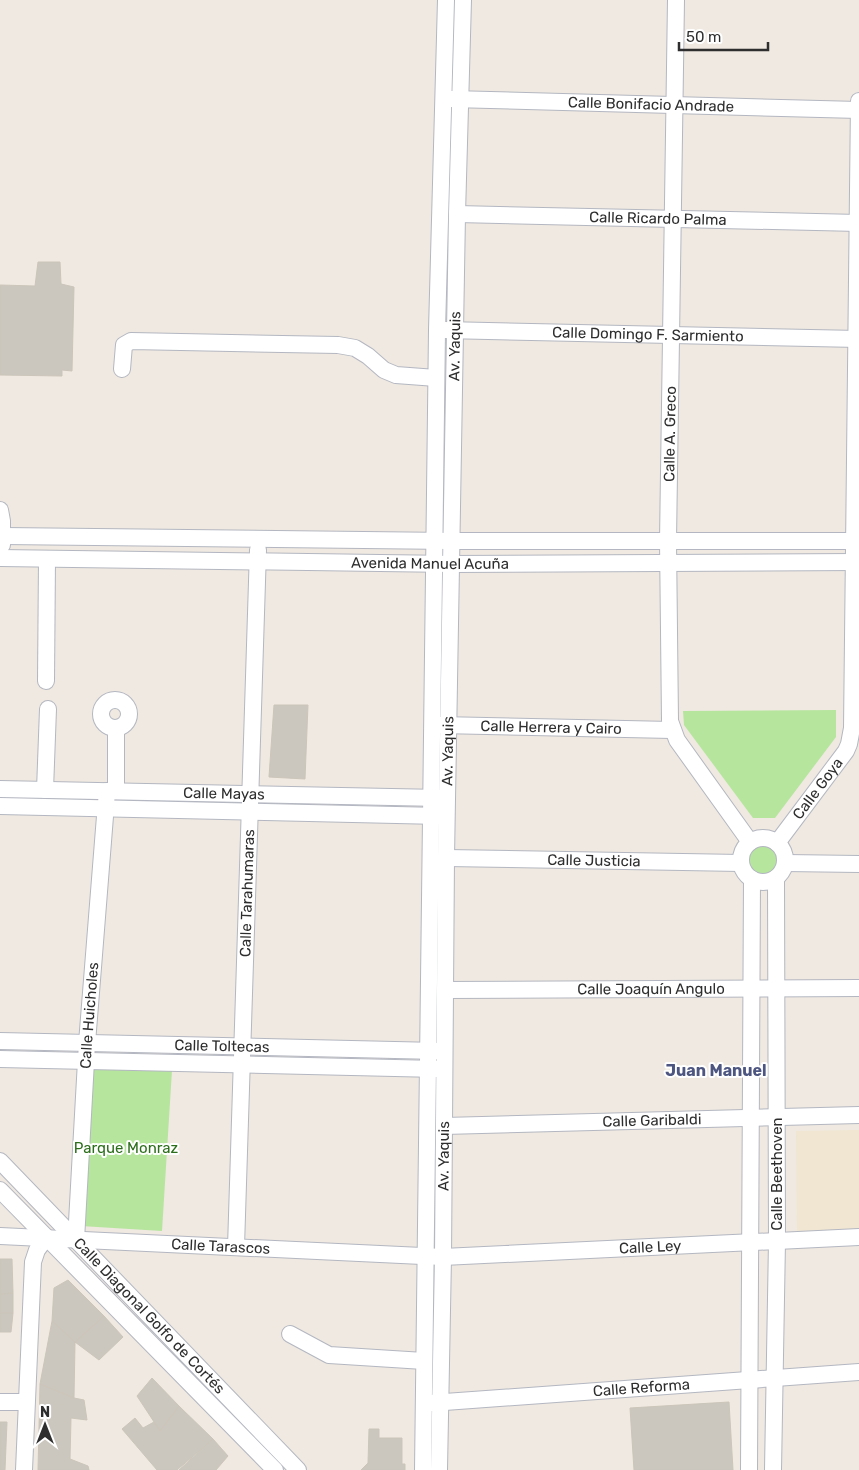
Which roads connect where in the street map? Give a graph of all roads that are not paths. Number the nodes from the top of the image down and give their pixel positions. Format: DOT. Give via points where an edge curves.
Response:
graph roads {
  1 [pos="446,0"];
  2 [pos="463,0"];
  3 [pos="676,0"];
  4 [pos="444,99"];
  5 [pos="461,100"];
  6 [pos="859,101"];
  7 [pos="674,105"];
  8 [pos="859,110"];
  9 [pos="457,214"];
  10 [pos="673,218"];
  11 [pos="858,223"];
  12 [pos="437,330"];
  13 [pos="455,330"];
  14 [pos="671,334"];
  15 [pos="857,339"];
  16 [pos="122,369"];
  17 [pos="436,378"];
  18 [pos="0,510"];
  19 [pos="3,536"];
  20 [pos="258,538"];
  21 [pos="434,540"];
  22 [pos="451,541"];
  23 [pos="668,541"];
  24 [pos="856,541"];
  25 [pos="0,552"];
  26 [pos="0,558"];
  27 [pos="47,559"];
  28 [pos="258,561"];
  29 [pos="668,562"];
  30 [pos="856,562"];
  31 [pos="434,563"];
  32 [pos="452,564"];
  33 [pos="46,681"];
  34 [pos="48,710"];
  35 [pos="432,725"];
  36 [pos="449,725"];
  37 [pos="116,728"];
  38 [pos="672,730"];
  39 [pos="855,737"];
  40 [pos="0,789"];
  41 [pos="44,790"];
  42 [pos="111,791"];
  43 [pos="250,794"];
  44 [pos="430,798"];
  45 [pos="448,798"];
  46 [pos="0,806"];
  47 [pos="105,808"];
  48 [pos="250,812"];
  49 [pos="430,816"];
  50 [pos="448,816"];
  51 [pos="750,842"];
  52 [pos="777,843"];
  53 [pos="446,858"];
  54 [pos="741,864"];
  55 [pos="785,864"];
  56 [pos="859,864"];
  57 [pos="776,878"];
  58 [pos="752,879"];
  59 [pos="776,988"];
  60 [pos="859,988"];
  61 [pos="752,989"];
  62 [pos="445,990"];
  63 [pos="0,1041"];
  64 [pos="87,1043"];
  65 [pos="242,1046"];
  66 [pos="428,1050"];
  67 [pos="445,1051"];
  68 [pos="0,1059"];
  69 [pos="86,1061"];
  70 [pos="242,1065"];
  71 [pos="427,1069"];
  72 [pos="444,1069"];
  73 [pos="859,1115"];
  74 [pos="776,1117"];
  75 [pos="751,1118"];
  76 [pos="444,1126"];
  77 [pos="0,1162"];
  78 [pos="0,1190"];
  79 [pos="0,1236"];
  80 [pos="859,1237"];
  81 [pos="46,1238"];
  82 [pos="76,1240"];
  83 [pos="777,1241"];
  84 [pos="750,1243"];
  85 [pos="236,1247"];
  86 [pos="425,1256"];
  87 [pos="443,1256"];
  88 [pos="290,1334"];
  89 [pos="424,1361"];
  90 [pos="859,1372"];
  91 [pos="775,1378"];
  92 [pos="749,1380"];
  93 [pos="0,1402"];
  94 [pos="26,1402"];
  95 [pos="432,1403"];
  96 [pos="24,1470"];
  97 [pos="275,1470"];
  98 [pos="298,1470"];
  99 [pos="423,1470"];
  100 [pos="438,1470"];
  101 [pos="749,1470"];
  102 [pos="774,1470"];
  1 -- 4 [label="street, Av. Yaquis"];
  2 -- 5 [label="street, Av. Yaquis"];
  3 -- 7 [label="street, Calle A. Greco"];
  4 -- 5 [label="street, Calle Bonifacio Andrade"];
  4 -- 12 [label="street, Av. Yaquis"];
  5 -- 7 [label="street, Calle Bonifacio Andrade"];
  5 -- 9 [label="street, Av. Yaquis"];
  6 -- 8 [label="street, Calle Goya"];
  7 -- 8 [label="street, Calle Bonifacio Andrade"];
  7 -- 10 [label="street, Calle A. Greco"];
  8 -- 11 [label="street, Calle Goya"];
  9 -- 10 [label="street, Calle Ricardo Palma"];
  9 -- 13 [label="street, Av. Yaquis"];
  10 -- 11 [label="street, Calle Ricardo Palma"];
  10 -- 14 [label="street, Calle A. Greco"];
  11 -- 15 [label="street, Calle Goya"];
  12 -- 13 [label="street, Calle Domingo F. Sarmiento"];
  12 -- 17 [label="street, Av. Yaquis"];
  13 -- 14 [label="street, Calle Domingo F. Sarmiento"];
  13 -- 22 [label="street, Av. Yaquis"];
  14 -- 15 [label="street, Calle Domingo F. Sarmiento"];
  14 -- 23 [label="street, Calle A. Greco"];
  15 -- 24 [label="street, Calle Goya"];
  16 -- 17 [label="street" via="124,345 131,341 338,345 355,348 396,375"];
  17 -- 21 [label="street, Av. Yaquis"];
  18 -- 19 [label="street"];
  19 -- 20 [label="street, Avenida Manuel Acuña"];
  19 -- 25 [label="street"];
  20 -- 21 [label="street, Avenida Manuel Acuña"];
  20 -- 28 [label="street, Calle Tarahumaras"];
  21 -- 22 [label="street, Avenida Manuel Acuña"];
  21 -- 31 [label="street, Av. Yaquis"];
  22 -- 23 [label="street, Avenida Manuel Acuña"];
  22 -- 32 [label="street, Av. Yaquis"];
  23 -- 24 [label="street, Avenida Manuel Acuña"];
  23 -- 29 [label="street, Calle A. Greco"];
  24 -- 30 [label="street, Calle Goya"];
  26 -- 27 [label="street, Avenida Manuel Acuña"];
  27 -- 28 [label="street, Avenida Manuel Acuña"];
  27 -- 33 [label="street"];
  28 -- 31 [label="street, Avenida Manuel Acuña"];
  28 -- 43 [label="street, Calle Tarahumaras"];
  29 -- 30 [label="street, Avenida Manuel Acuña"];
  29 -- 32 [label="street, Avenida Manuel Acuña"];
  29 -- 38 [label="street, Calle A. Greco"];
  30 -- 39 [label="street, Calle Goya"];
  31 -- 32 [label="street, Avenida Manuel Acuña"];
  31 -- 35 [label="street, Av. Yaquis"];
  32 -- 36 [label="street, Av. Yaquis"];
  34 -- 41 [label="street"];
  35 -- 36 [label="street, Calle Herrera y Cairo"];
  35 -- 44 [label="street, Av. Yaquis"];
  36 -- 38 [label="street, Calle Herrera y Cairo"];
  36 -- 45 [label="street, Av. Yaquis"];
  37 -- 42 [label="street, Calle Huicholes"];
  38 -- 51 [label="street, Calle A. Greco"];
  39 -- 52 [label="street, Calle Goya"];
  40 -- 41 [label="street, Calle Mayas"];
  41 -- 42 [label="street, Calle Mayas"];
  42 -- 43 [label="street, Calle Mayas"];
  42 -- 47 [label="street, Calle Huicholes"];
  43 -- 44 [label="street, Calle Mayas"];
  43 -- 48 [label="street, Calle Tarahumaras"];
  44 -- 45 [label="street, Calle Mayas"];
  44 -- 49 [label="street, Av. Yaquis"];
  45 -- 50 [label="street, Av. Yaquis"];
  46 -- 47 [label="street, Calle Mayas"];
  47 -- 48 [label="street, Calle Mayas"];
  47 -- 64 [label="street, Calle Huicholes"];
  48 -- 49 [label="street, Calle Mayas"];
  48 -- 65 [label="street, Calle Tarahumaras"];
  49 -- 50 [label="street, Calle Mayas"];
  49 -- 66 [label="street, Av. Yaquis"];
  50 -- 53 [label="street, Av. Yaquis"];
  51 -- 52 [label="street" via="764,838"];
  51 -- 54 [label="street" via="743,851"];
  52 -- 55 [label="street" via="783,850"];
  53 -- 54 [label="street, Calle Justicia"];
  53 -- 62 [label="street, Av. Yaquis"];
  54 -- 58 [label="street"];
  55 -- 56 [label="street"];
  55 -- 57 [label="street"];
  57 -- 58 [label="street" via="766,882"];
  57 -- 59 [label="street, Calle Beethoven"];
  58 -- 61 [label="street, Calle Beethoven"];
  59 -- 60 [label="street, Calle Joaquín Angulo"];
  59 -- 61 [label="street, Calle Joaquín Angulo"];
  59 -- 74 [label="street, Calle Beethoven"];
  61 -- 62 [label="street, Calle Joaquín Angulo"];
  61 -- 75 [label="street, Calle Beethoven"];
  62 -- 67 [label="street, Av. Yaquis"];
  63 -- 64 [label="street, Calle Toltecas"];
  64 -- 65 [label="street, Calle Toltecas"];
  64 -- 69 [label="street, Calle Huicholes"];
  65 -- 66 [label="street, Calle Toltecas"];
  65 -- 70 [label="street, Calle Tarahumaras"];
  66 -- 67 [label="street, Calle Toltecas"];
  66 -- 71 [label="street, Av. Yaquis"];
  67 -- 72 [label="street, Av. Yaquis"];
  68 -- 69 [label="street, Calle Toltecas"];
  69 -- 70 [label="street, Calle Toltecas"];
  69 -- 82 [label="street, Calle Huicholes"];
  70 -- 71 [label="street, Calle Toltecas"];
  70 -- 85 [label="street, Calle Tarahumaras"];
  71 -- 72 [label="street, Calle Toltecas"];
  71 -- 86 [label="street, Av. Yaquis"];
  72 -- 76 [label="street, Av. Yaquis"];
  73 -- 74 [label="street, Calle Garibaldi"];
  74 -- 75 [label="street, Calle Garibaldi"];
  74 -- 83 [label="street, Calle Beethoven"];
  75 -- 76 [label="street, Calle Garibaldi"];
  75 -- 84 [label="street, Calle Beethoven"];
  76 -- 87 [label="street, Av. Yaquis"];
  77 -- 82 [label="street, Calle Diagonal Golfo de Cortés"];
  78 -- 81 [label="street, Calle Diagonal Golfo de Cortés"];
  79 -- 81 [label="street, Calle Tarascos"];
  80 -- 83 [label="street, Calle Ley"];
  81 -- 82 [label="street, Calle Tarascos"];
  81 -- 94 [label="street" via="33,1262"];
  81 -- 97 [label="street, Calle Diagonal Golfo de Cortés"];
  82 -- 85 [label="street, Calle Tarascos"];
  82 -- 98 [label="street, Calle Diagonal Golfo de Cortés"];
  83 -- 84 [label="street, Calle Ley"];
  83 -- 91 [label="street, Calle Beethoven"];
  84 -- 87 [label="street, Calle Ley"];
  84 -- 92 [label="street, Calle Beethoven"];
  85 -- 86 [label="street, Calle Tarascos"];
  86 -- 87 [label="street, Calle Tarascos"];
  86 -- 89 [label="street, Av. Yaquis"];
  87 -- 95 [label="street, Av. Yaquis"];
  88 -- 89 [label="street" via="329,1355"];
  89 -- 95 [label="street, Av. Yaquis"];
  90 -- 91 [label="street, Calle Reforma"];
  91 -- 92 [label="street, Calle Reforma"];
  91 -- 102 [label="street, Calle Beethoven"];
  92 -- 95 [label="street, Calle Reforma"];
  92 -- 101 [label="street, Calle Beethoven"];
  93 -- 94 [label="street"];
  94 -- 96 [label="street"];
  95 -- 99 [label="street, Av. Yaquis"];
  95 -- 100 [label="street, Av. Yaquis"];
}
